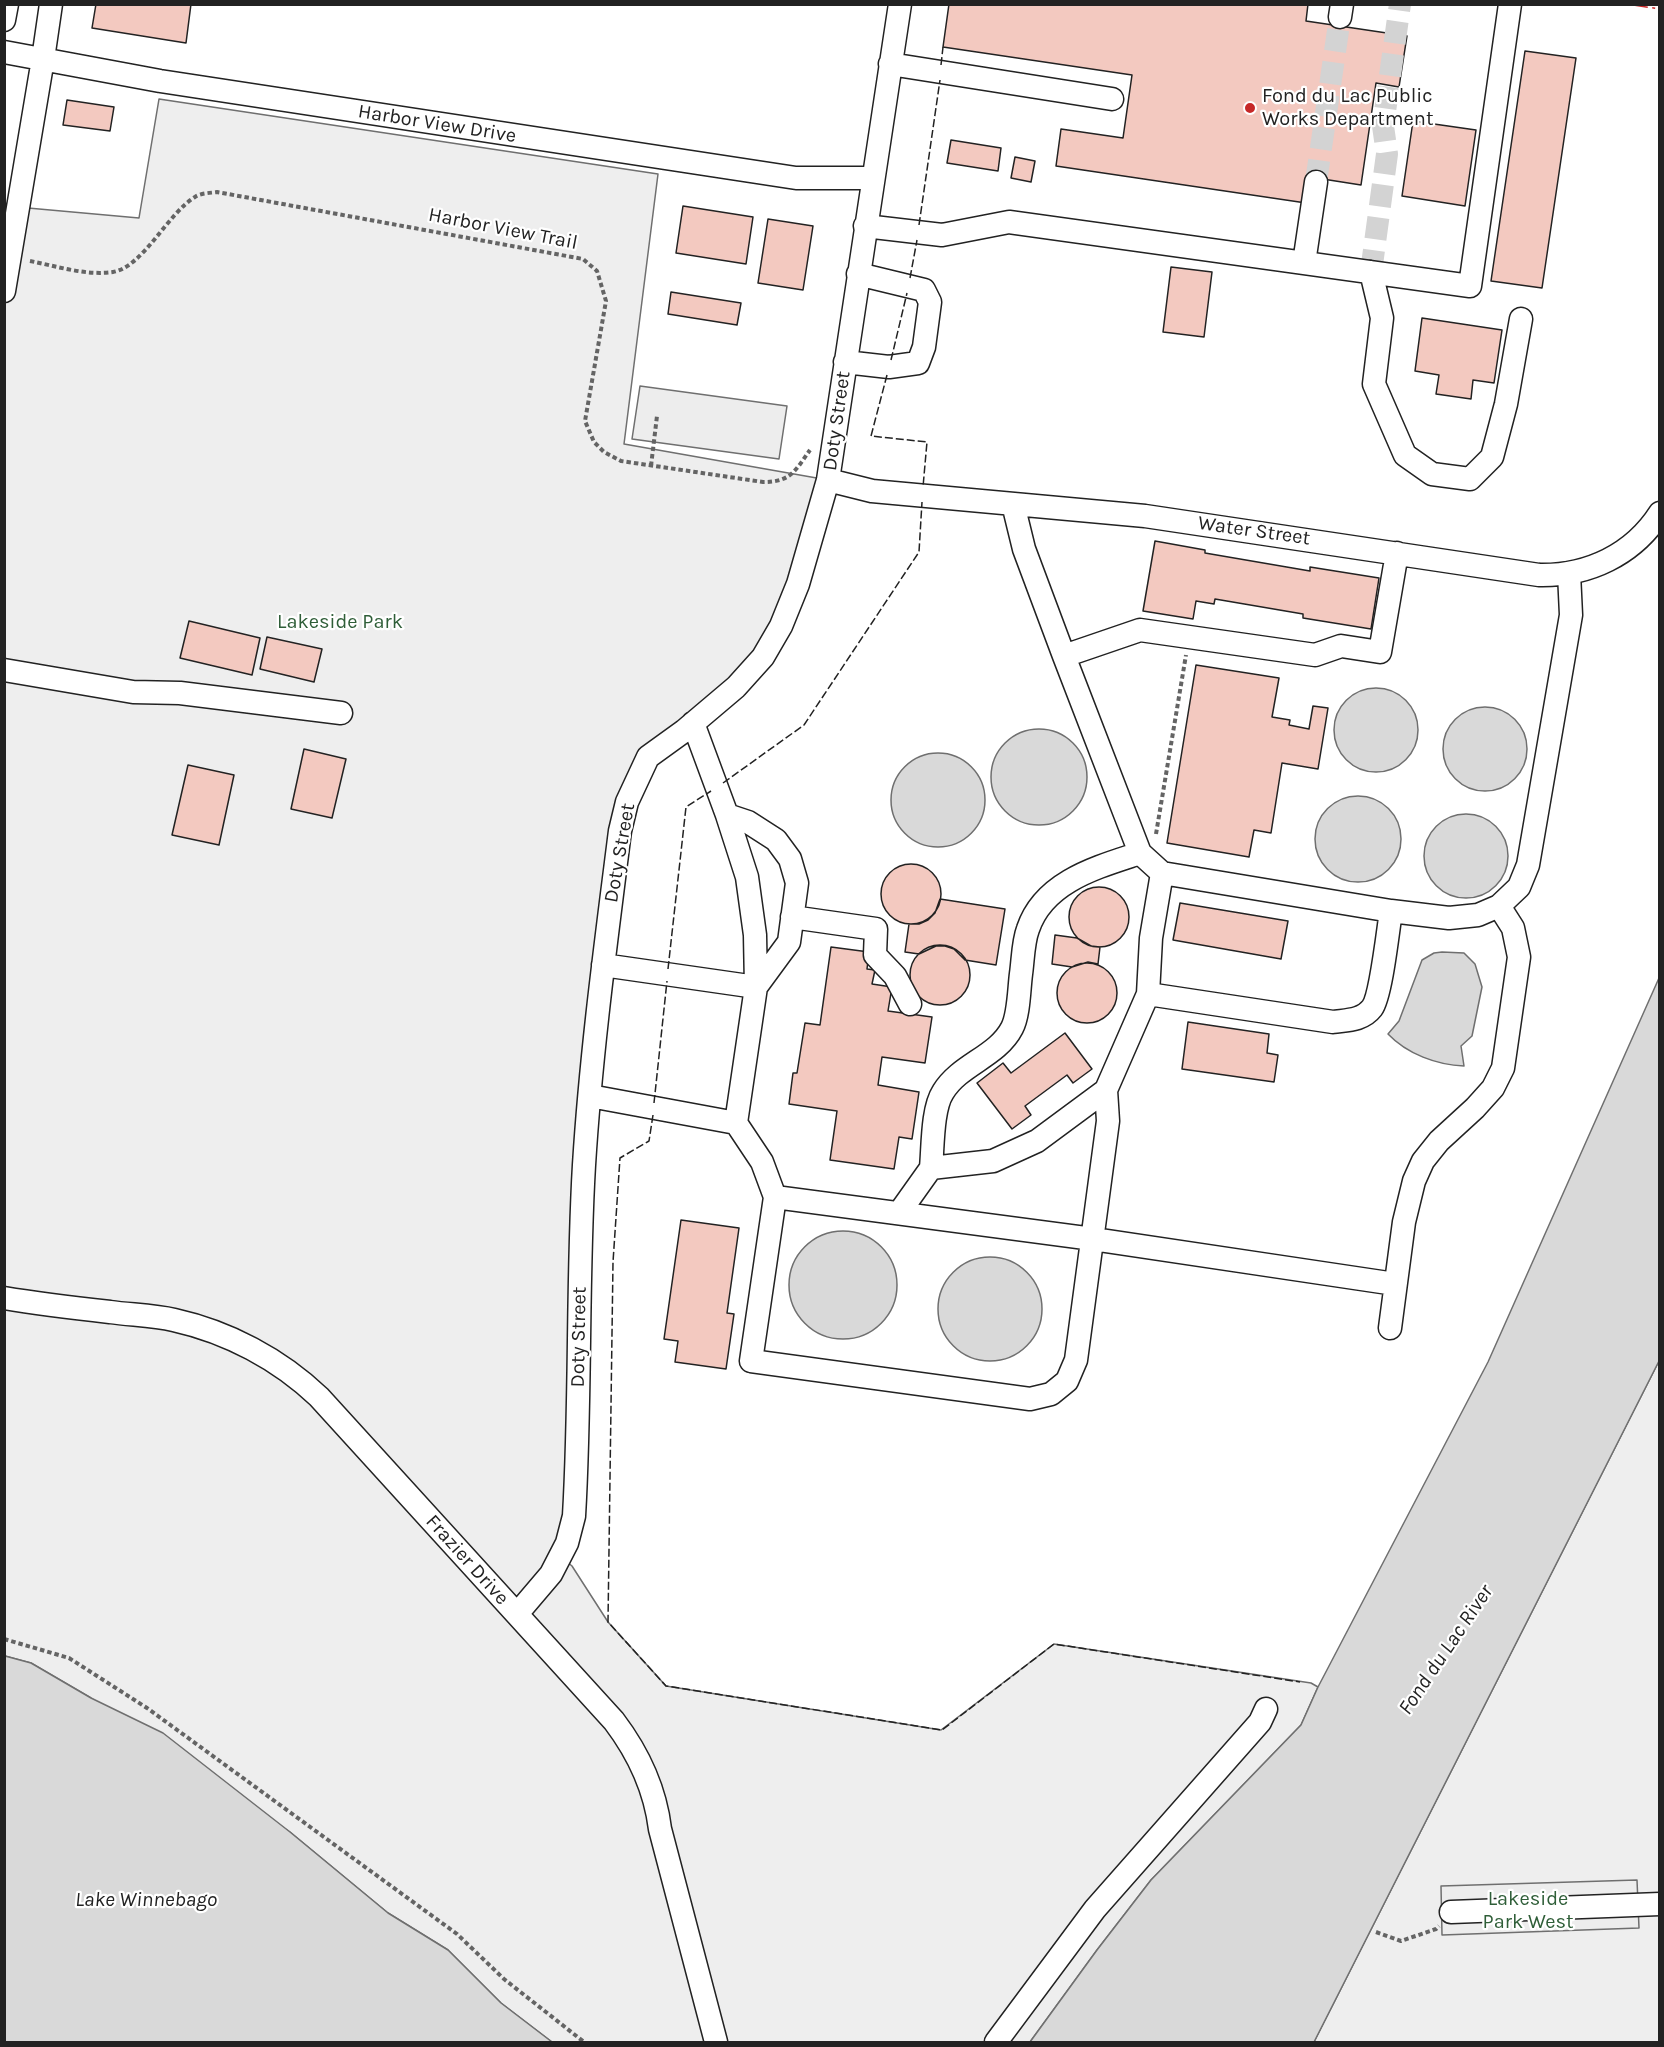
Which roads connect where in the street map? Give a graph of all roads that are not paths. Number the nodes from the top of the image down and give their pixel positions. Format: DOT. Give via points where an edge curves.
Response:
graph roads {
  1 [pos="7,4"];
  2 [pos="51,4"];
  3 [pos="900,4"];
  4 [pos="1510,4"];
  5 [pos="4,20"];
  6 [pos="4,52"];
  7 [pos="43,59"];
  8 [pos="890,64"];
  9 [pos="1112,99"];
  10 [pos="872,178"];
  11 [pos="1316,182"];
  12 [pos="865,226"];
  13 [pos="1304,263"];
  14 [pos="1371,272"];
  15 [pos="858,274"];
  16 [pos="4,291"];
  17 [pos="1521,319"];
  18 [pos="845,362"];
  19 [pos="828,480"];
  20 [pos="1013,504"];
  21 [pos="1656,528"];
  22 [pos="1397,553"];
  23 [pos="1569,573"];
  24 [pos="1064,656"];
  25 [pos="4,670"];
  26 [pos="341,713"];
  27 [pos="693,723"];
  28 [pos="728,815"];
  29 [pos="1151,863"];
  30 [pos="1499,906"];
  31 [pos="1391,911"];
  32 [pos="792,917"];
  33 [pos="603,965"];
  34 [pos="756,987"];
  35 [pos="1148,994"];
  36 [pos="910,1004"];
  37 [pos="1106,1090"];
  38 [pos="590,1096"];
  39 [pos="736,1123"];
  40 [pos="931,1168"];
  41 [pos="775,1197"];
  42 [pos="899,1213"];
  43 [pos="1093,1239"];
  44 [pos="1395,1284"];
  45 [pos="4,1298"];
  46 [pos="1390,1328"];
  47 [pos="517,1614"];
  48 [pos="1266,1709"];
  49 [pos="1659,1905"];
  50 [pos="1451,1912"];
  51 [pos="716,2043"];
  52 [pos="996,2043"];
  1 -- 5 [label="street"];
  2 -- 7 [label="street"];
  3 -- 8 [label="street, Doty Street"];
  4 -- 14 [label="street" via="1470,286"];
  6 -- 7 [label="street, Harbor View Drive"];
  7 -- 10 [label="street, Harbor View Drive" via="160,81 796,178"];
  7 -- 16 [label="street"];
  8 -- 9 [label="street"];
  8 -- 10 [label="street, Doty Street"];
  10 -- 12 [label="street, Doty Street"];
  11 -- 13 [label="street"];
  12 -- 13 [label="street" via="942,235 1009,222"];
  12 -- 15 [label="street, Doty Street"];
  13 -- 14 [label="street"];
  14 -- 17 [label="street" via="1382,318 1374,384 1405,455 1432,474 1470,479 1492,457"];
  15 -- 18 [label="street, Doty Street"];
  15 -- 18 [label="street" via="924,290 930,302 924,347 918,363 889,367"];
  18 -- 19 [label="street, Doty Street"];
  19 -- 20 [label="street, Water Street" via="872,491"];
  19 -- 27 [label="street, Doty Street" via="798,584 781,626 763,657 736,687"];
  20 -- 22 [label="street, Water Street" via="1145,516"];
  20 -- 24 [label="street" via="1024,549"];
  21 -- 23 [label="street, Water Street" via="1620,554"];
  22 -- 23 [label="street, Water Street" via="1533,574"];
  22 -- 24 [label="street" via="1380,652 1341,646 1315,655 1140,630"];
  23 -- 30 [label="street" via="1570,615 1528,865 1519,887"];
  24 -- 29 [label="street"];
  25 -- 26 [label="street" via="133,692 180,693"];
  27 -- 28 [label="street"];
  27 -- 33 [label="street, Doty Street" via="648,757 627,802"];
  28 -- 32 [label="street" via="748,822 776,840 790,859 797,883"];
  28 -- 34 [label="street" via="747,877 755,935"];
  29 -- 31 [label="street"];
  29 -- 35 [label="street"];
  29 -- 40 [label="street" via="1091,870 1059,887 1040,906 1028,929 1014,1024 1005,1040 951,1081 941,1094"];
  30 -- 31 [label="street" via="1478,915 1449,918"];
  30 -- 44 [label="street" via="1513,928 1519,957 1503,1068 1476,1108 1423,1161 1409,1202"];
  31 -- 35 [label="street" via="1377,993 1372,1008 1357,1019 1333,1022"];
  32 -- 34 [label="street" via="789,942"];
  32 -- 36 [label="street" via="876,929 875,955 895,976"];
  33 -- 34 [label="street"];
  33 -- 38 [label="street, Doty Street"];
  34 -- 39 [label="street"];
  35 -- 37 [label="street"];
  37 -- 40 [label="street" via="1037,1141 993,1161"];
  37 -- 43 [label="street" via="1108,1121"];
  38 -- 39 [label="street"];
  38 -- 47 [label="street, Doty Street" via="581,1233 574,1515 567,1543 551,1574"];
  39 -- 41 [label="street" via="762,1162"];
  40 -- 42 [label="street"];
  41 -- 42 [label="street"];
  41 -- 43 [label="street" via="751,1361 1030,1400 1051,1394 1067,1381 1076,1360"];
  42 -- 43 [label="street"];
  43 -- 44 [label="street"];
  44 -- 46 [label="street"];
  45 -- 47 [label="street, Frazier Drive" via="171,1319 219,1334 273,1362 319,1397"];
  47 -- 51 [label="street, Frazier Drive" via="614,1721 644,1768"];
  48 -- 52 [label="street" via="1260,1722 1095,1910"];
  49 -- 50 [label="street"];
}
